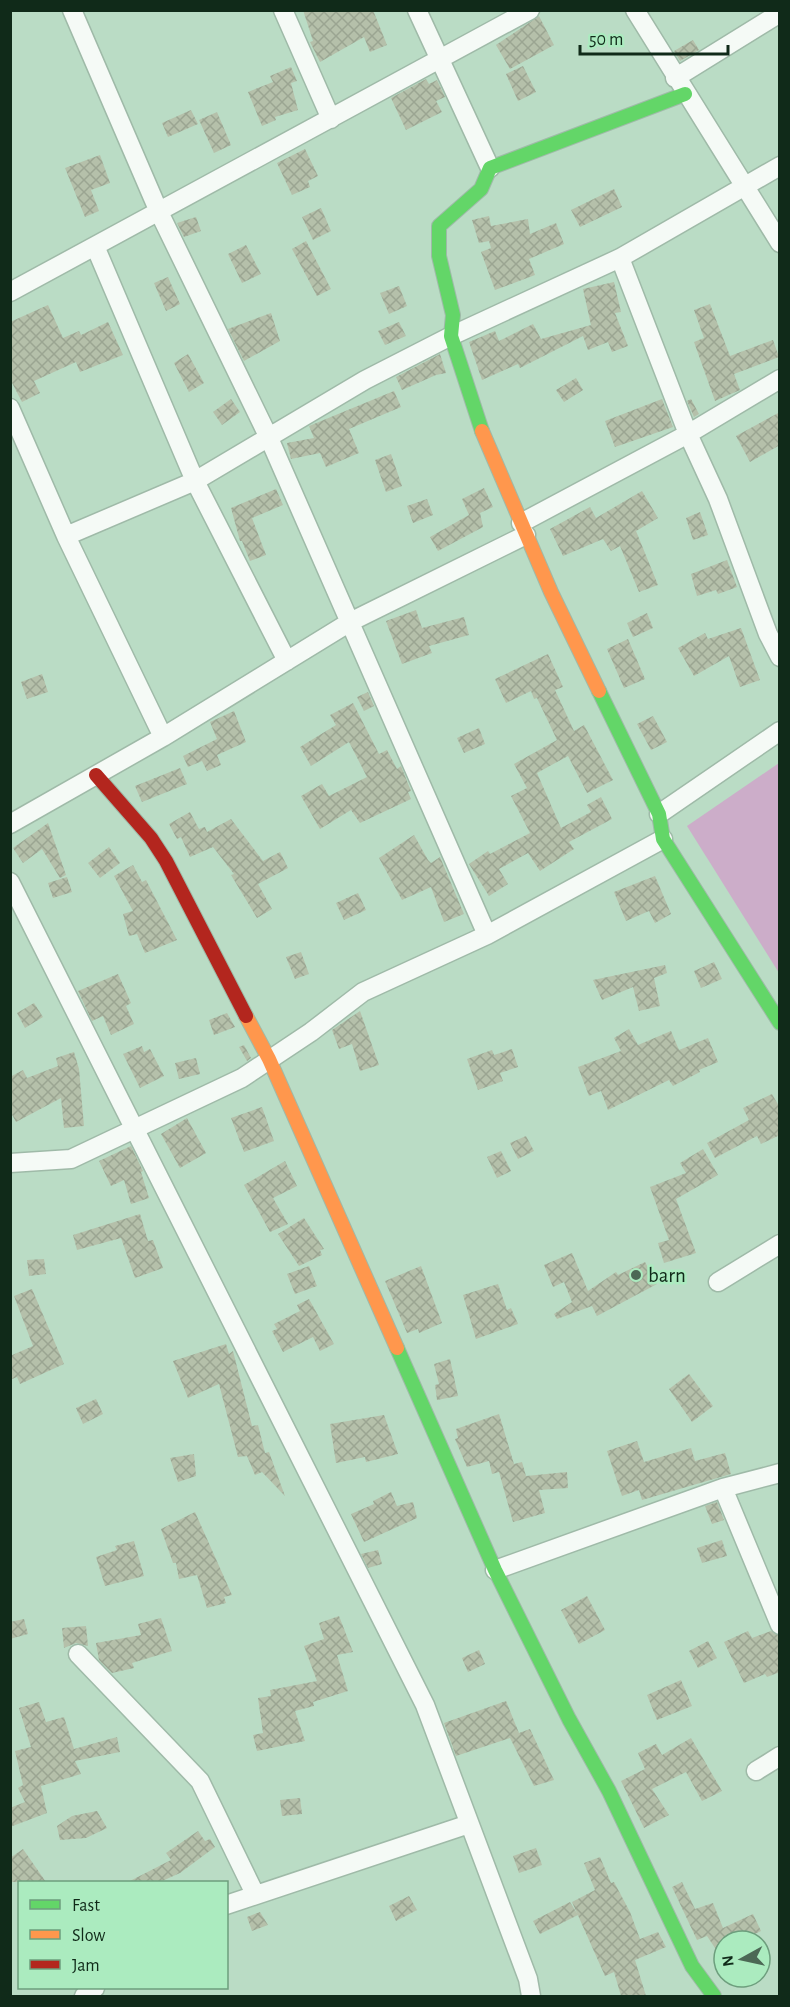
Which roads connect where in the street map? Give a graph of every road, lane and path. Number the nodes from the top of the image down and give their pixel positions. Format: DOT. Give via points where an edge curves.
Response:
graph roads {
  1 [pos="72,10"];
  2 [pos="283,10"];
  3 [pos="417,10"];
  4 [pos="530,10"];
  5 [pos="637,11"];
  6 [pos="780,13"];
  7 [pos="442,60"];
  8 [pos="675,78"];
  9 [pos="685,94"];
  10 [pos="331,120"];
  11 [pos="780,166"];
  12 [pos="490,168"];
  13 [pos="746,186"];
  14 [pos="159,212"];
  15 [pos="780,243"];
  16 [pos="94,246"];
  17 [pos="620,258"];
  18 [pos="10,292"];
  19 [pos="451,336"];
  20 [pos="780,379"];
  21 [pos="10,408"];
  22 [pos="688,434"];
  23 [pos="269,438"];
  24 [pos="195,481"];
  25 [pos="523,529"];
  26 [pos="66,536"];
  27 [pos="350,622"];
  28 [pos="780,657"];
  29 [pos="287,661"];
  30 [pos="780,731"];
  31 [pos="163,737"];
  32 [pos="96,775"];
  33 [pos="659,814"];
  34 [pos="10,824"];
  35 [pos="663,839"];
  36 [pos="10,882"];
  37 [pos="487,935"];
  38 [pos="780,1023"];
  39 [pos="269,1059"];
  40 [pos="137,1129"];
  41 [pos="10,1163"];
  42 [pos="780,1244"];
  43 [pos="718,1282"];
  44 [pos="780,1473"];
  45 [pos="723,1488"];
  46 [pos="495,1570"];
  47 [pos="780,1625"];
  48 [pos="78,1654"];
  49 [pos="780,1756"];
  50 [pos="756,1771"];
  51 [pos="469,1824"];
  52 [pos="255,1894"];
  53 [pos="228,1904"];
  54 [pos="531,1996"];
  55 [pos="714,1996"];
  1 -- 14 [label="street"];
  2 -- 10 [label="street"];
  3 -- 7 [label="street"];
  4 -- 7 [label="street"];
  5 -- 8 [label="street"];
  6 -- 8 [label="street"];
  7 -- 10 [label="street"];
  7 -- 12 [label="street"];
  8 -- 9 [label="street"];
  9 -- 12 [label="street"];
  9 -- 13 [label="street"];
  10 -- 14 [label="street"];
  11 -- 13 [label="street"];
  12 -- 19 [label="street" via="481,189 438,226 439,256 453,315"];
  13 -- 15 [label="street"];
  13 -- 17 [label="street"];
  14 -- 16 [label="street"];
  14 -- 23 [label="street"];
  16 -- 18 [label="street"];
  16 -- 24 [label="street"];
  17 -- 19 [label="street"];
  17 -- 22 [label="street"];
  19 -- 23 [label="street" via="295,419"];
  19 -- 25 [label="street" via="477,420"];
  20 -- 22 [label="street"];
  21 -- 26 [label="street"];
  22 -- 25 [label="street"];
  22 -- 28 [label="street"];
  23 -- 24 [label="street"];
  23 -- 27 [label="street"];
  24 -- 26 [label="street"];
  24 -- 29 [label="street"];
  25 -- 27 [label="street"];
  25 -- 33 [label="street"];
  26 -- 31 [label="street"];
  27 -- 29 [label="street"];
  27 -- 37 [label="street"];
  29 -- 31 [label="street"];
  30 -- 33 [label="street"];
  31 -- 32 [label="street"];
  32 -- 34 [label="street"];
  32 -- 39 [label="street" via="166,861"];
  33 -- 35 [label="street"];
  35 -- 37 [label="street"];
  35 -- 38 [label="street"];
  36 -- 40 [label="street"];
  37 -- 39 [label="street" via="363,992"];
  39 -- 40 [label="street" via="242,1078"];
  39 -- 46 [label="street"];
  40 -- 41 [label="street" via="71,1159"];
  40 -- 51 [label="street" via="425,1705"];
  42 -- 43 [label="street"];
  44 -- 45 [label="street"];
  45 -- 46 [label="street"];
  45 -- 47 [label="street"];
  46 -- 55 [label="street" via="568,1719 614,1801 692,1966"];
  48 -- 52 [label="street" via="200,1781"];
  49 -- 50 [label="street"];
  51 -- 52 [label="street"];
  51 -- 54 [label="street"];
  52 -- 53 [label="street"];
}
